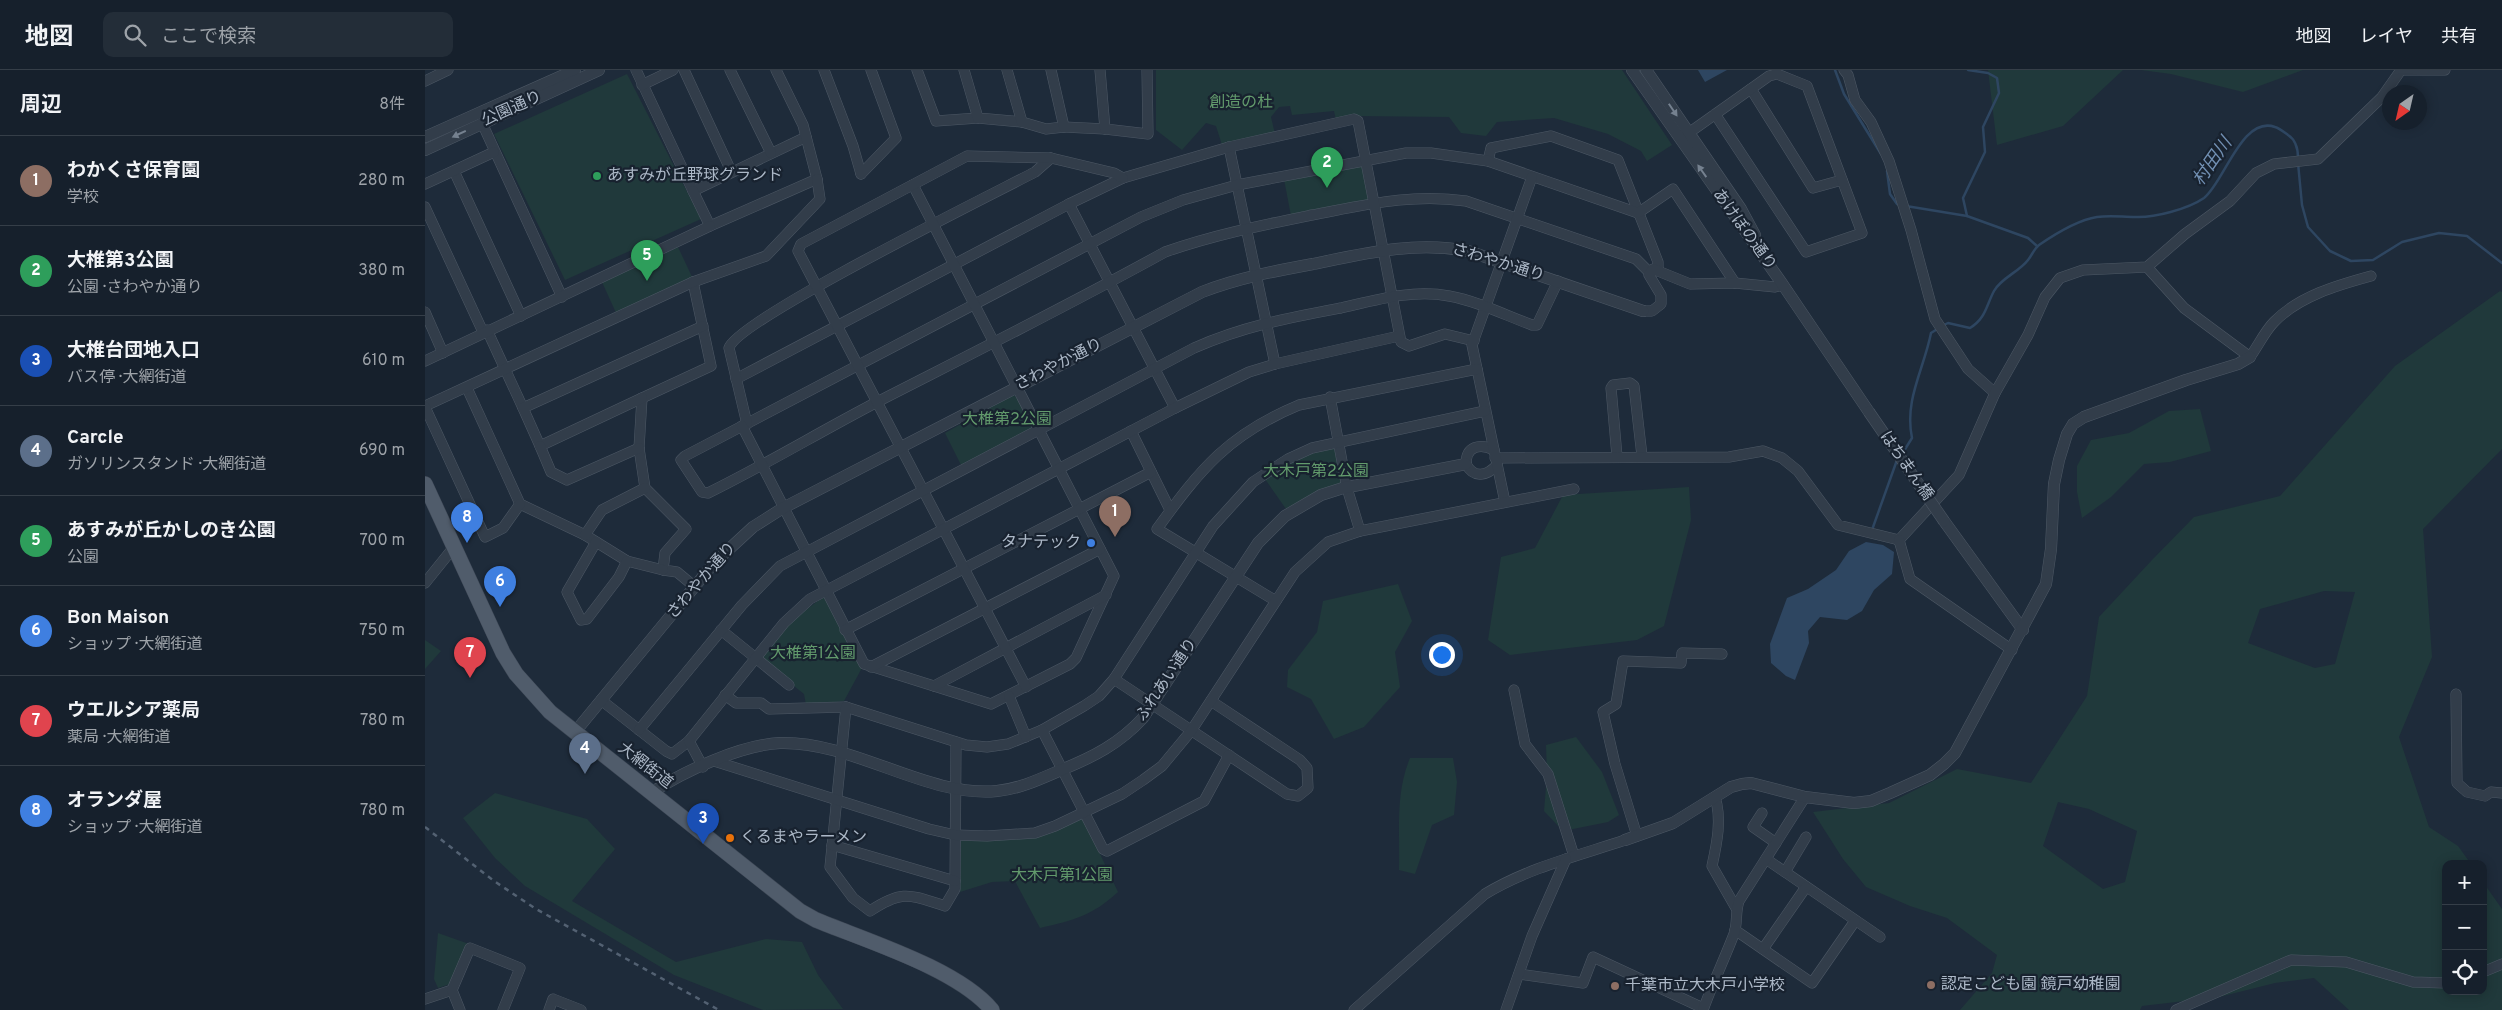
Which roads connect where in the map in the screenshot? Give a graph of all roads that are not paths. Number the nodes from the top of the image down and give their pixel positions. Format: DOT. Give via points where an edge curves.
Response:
graph roads {
  1 [pos="448,70"];
  2 [pos="575,70"];
  3 [pos="599,70"];
  4 [pos="636,70"];
  5 [pos="673,70"];
  6 [pos="683,70"];
  7 [pos="730,70"];
  8 [pos="777,70"];
  9 [pos="824,70"];
  10 [pos="871,70"];
  11 [pos="917,70"];
  12 [pos="964,70"];
  13 [pos="1007,70"];
  14 [pos="1051,70"];
  15 [pos="1100,70"];
  16 [pos="1147,70"];
  17 [pos="1633,70"];
  18 [pos="1646,70"];
  19 [pos="1844,70"];
  20 [pos="2401,70"];
  21 [pos="2445,70"];
  22 [pos="1769,73"];
  23 [pos="425,81"];
  24 [pos="642,84"];
  25 [pos="1751,89"];
  26 [pos="1715,114"];
  27 [pos="977,118"];
  28 [pos="1021,122"];
  29 [pos="482,123"];
  30 [pos="1064,128"];
  31 [pos="1105,129"];
  32 [pos="1684,136"];
  33 [pos="425,137"];
  34 [pos="806,137"];
  35 [pos="1229,147"];
  36 [pos="425,150"];
  37 [pos="494,152"];
  38 [pos="771,153"];
  39 [pos="1051,158"];
  40 [pos="1365,160"];
  41 [pos="1488,161"];
  42 [pos="453,171"];
  43 [pos="731,171"];
  44 [pos="1532,177"];
  45 [pos="1123,178"];
  46 [pos="817,179"];
  47 [pos="1842,180"];
  48 [pos="425,184"];
  49 [pos="913,185"];
  50 [pos="1237,185"];
  51 [pos="693,191"];
  52 [pos="1374,203"];
  53 [pos="1069,204"];
  54 [pos="425,208"];
  55 [pos="1638,213"];
  56 [pos="1518,217"];
  57 [pos="710,226"];
  58 [pos="933,226"];
  59 [pos="1246,228"];
  60 [pos="1089,243"];
  61 [pos="1384,249"];
  62 [pos="1503,262"];
  63 [pos="954,265"];
  64 [pos="2147,267"];
  65 [pos="1654,271"];
  66 [pos="1256,275"];
  67 [pos="2371,276"];
  68 [pos="1558,281"];
  69 [pos="693,282"];
  70 [pos="1735,282"];
  71 [pos="1110,283"];
  72 [pos="1782,283"];
  73 [pos="817,287"];
  74 [pos="562,297"];
  75 [pos="1393,297"];
  76 [pos="974,304"];
  77 [pos="1486,307"];
  78 [pos="1643,311"];
  79 [pos="425,312"];
  80 [pos="521,316"];
  81 [pos="1266,323"];
  82 [pos="703,326"];
  83 [pos="837,326"];
  84 [pos="1133,327"];
  85 [pos="485,331"];
  86 [pos="1399,336"];
  87 [pos="1474,340"];
  88 [pos="994,344"];
  89 [pos="443,352"];
  90 [pos="2250,357"];
  91 [pos="425,361"];
  92 [pos="1275,364"];
  93 [pos="857,365"];
  94 [pos="1155,369"];
  95 [pos="1477,369"];
  96 [pos="506,370"];
  97 [pos="737,379"];
  98 [pos="1017,387"];
  99 [pos="467,388"];
  100 [pos="1995,393"];
  101 [pos="1330,397"];
  102 [pos="642,398"];
  103 [pos="877,402"];
  104 [pos="425,406"];
  105 [pos="523,408"];
  106 [pos="1175,408"];
  107 [pos="1485,411"];
  108 [pos="1869,412"];
  109 [pos="745,425"];
  110 [pos="1039,430"];
  111 [pos="1131,432"];
  112 [pos="1339,441"];
  113 [pos="540,446"];
  114 [pos="900,447"];
  115 [pos="639,448"];
  116 [pos="1617,456"];
  117 [pos="1643,456"];
  118 [pos="1495,458"];
  119 [pos="1466,464"];
  120 [pos="762,467"];
  121 [pos="1059,469"];
  122 [pos="1151,472"];
  123 [pos="425,484"];
  124 [pos="645,488"];
  125 [pos="1347,488"];
  126 [pos="1574,489"];
  127 [pos="923,490"];
  128 [pos="1505,502"];
  129 [pos="520,504"];
  130 [pos="783,508"];
  131 [pos="1079,509"];
  132 [pos="1170,510"];
  133 [pos="943,529"];
  134 [pos="1360,531"];
  135 [pos="585,535"];
  136 [pos="1899,540"];
  137 [pos="596,542"];
  138 [pos="454,546"];
  139 [pos="1100,549"];
  140 [pos="805,551"];
  141 [pos="1197,552"];
  142 [pos="627,561"];
  143 [pos="964,569"];
  144 [pos="663,570"];
  145 [pos="1236,577"];
  146 [pos="425,583"];
  147 [pos="695,587"];
  148 [pos="824,591"];
  149 [pos="1106,595"];
  150 [pos="1276,601"];
  151 [pos="985,609"];
  152 [pos="721,630"];
  153 [pos="845,630"];
  154 [pos="2023,630"];
  155 [pos="1005,648"];
  156 [pos="2012,650"];
  157 [pos="1722,654"];
  158 [pos="755,657"];
  159 [pos="871,667"];
  160 [pos="1114,679"];
  161 [pos="789,685"];
  162 [pos="934,686"];
  163 [pos="1026,687"];
  164 [pos="1514,690"];
  165 [pos="2457,694"];
  166 [pos="725,695"];
  167 [pos="1009,696"];
  168 [pos="601,700"];
  169 [pos="1211,701"];
  170 [pos="1153,705"];
  171 [pos="845,707"];
  172 [pos="639,730"];
  173 [pos="1042,730"];
  174 [pos="1191,731"];
  175 [pos="575,732"];
  176 [pos="1026,737"];
  177 [pos="689,741"];
  178 [pos="956,742"];
  179 [pos="841,752"];
  180 [pos="1229,755"];
  181 [pos="714,761"];
  182 [pos="703,767"];
  183 [pos="1063,770"];
  184 [pos="956,788"];
  185 [pos="651,793"];
  186 [pos="2502,793"];
  187 [pos="1715,797"];
  188 [pos="1805,797"];
  189 [pos="837,799"];
  190 [pos="1083,812"];
  191 [pos="1762,813"];
  192 [pos="955,835"];
  193 [pos="1637,836"];
  194 [pos="1806,837"];
  195 [pos="1625,840"];
  196 [pos="1776,843"];
  197 [pos="832,845"];
  198 [pos="1570,858"];
  199 [pos="1766,859"];
  200 [pos="1785,872"];
  201 [pos="955,881"];
  202 [pos="1806,887"];
  203 [pos="1736,908"];
  204 [pos="1855,921"];
  205 [pos="1735,930"];
  206 [pos="1880,937"];
  207 [pos="1763,949"];
  208 [pos="2502,964"];
  209 [pos="2487,970"];
  210 [pos="1519,974"];
  211 [pos="2442,983"];
  212 [pos="452,990"];
  213 [pos="425,999"];
  214 [pos="1703,1009"];
  215 [pos="460,1010"];
  216 [pos="503,1010"];
  217 [pos="549,1010"];
  218 [pos="581,1010"];
  219 [pos="992,1010"];
  220 [pos="1354,1010"];
  221 [pos="1506,1010"];
  222 [pos="2176,1010"];
  1 -- 23 [label="street"];
  2 -- 33 [label="street, 公園通り"];
  3 -- 29 [label="street, 公園通り"];
  4 -- 24 [label="street"];
  5 -- 24 [label="street"];
  6 -- 43 [label="street"];
  7 -- 38 [label="street"];
  8 -- 34 [label="street"];
  9 -- 10 [label="street" via="861,174 896,138"];
  11 -- 27 [label="street" via="936,121"];
  12 -- 27 [label="street"];
  13 -- 28 [label="street"];
  14 -- 30 [label="street"];
  15 -- 31 [label="street"];
  16 -- 31 [label="street" via="1148,134"];
  17 -- 32 [label="street, あけぼの通り"];
  18 -- 32 [label="street, あけぼの通り, one-way"];
  19 -- 100 [label="street" via="1855,100 1871,122 1889,161 1935,319 1968,369"];
  20 -- 21 [label="street"];
  20 -- 64 [label="street" via="2382,97 2318,160 2274,164 2256,173 2230,201"];
  22 -- 25 [label="street"];
  22 -- 47 [label="street" via="1807,86"];
  24 -- 51 [label="street"];
  25 -- 26 [label="street"];
  25 -- 47 [label="street" via="1813,188"];
  26 -- 32 [label="street"];
  26 -- 47 [label="street" via="1806,252 1861,234"];
  27 -- 28 [label="street"];
  28 -- 30 [label="street" via="1046,129"];
  29 -- 36 [label="street, 公園通り, one-way"];
  29 -- 37 [label="street"];
  30 -- 31 [label="street"];
  32 -- 72 [label="street, あけぼの通り" via="1741,209"];
  34 -- 38 [label="street"];
  34 -- 46 [label="street"];
  35 -- 40 [label="street" via="1355,119"];
  35 -- 45 [label="street"];
  35 -- 50 [label="street"];
  37 -- 42 [label="street"];
  37 -- 74 [label="street"];
  38 -- 43 [label="street"];
  39 -- 45 [label="street"];
  39 -- 49 [label="street" via="967,156"];
  39 -- 58 [label="street" via="1035,172"];
  40 -- 41 [label="street" via="1406,153 1431,153"];
  40 -- 50 [label="street"];
  40 -- 52 [label="street"];
  41 -- 44 [label="street"];
  41 -- 55 [label="street" via="1491,148 1551,136 1618,160"];
  42 -- 48 [label="street"];
  42 -- 80 [label="street"];
  43 -- 51 [label="street"];
  44 -- 55 [label="street"];
  44 -- 56 [label="street"];
  45 -- 53 [label="street"];
  46 -- 57 [label="street"];
  46 -- 69 [label="street" via="820,199 766,256"];
  49 -- 58 [label="street"];
  49 -- 73 [label="street" via="801,244 798,251"];
  50 -- 59 [label="street"];
  50 -- 60 [label="street" via="1183,200"];
  51 -- 57 [label="street"];
  52 -- 56 [label="street" via="1439,197 1466,201"];
  52 -- 59 [label="street"];
  52 -- 61 [label="street"];
  53 -- 60 [label="street"];
  53 -- 63 [label="street"];
  54 -- 85 [label="street"];
  55 -- 65 [label="street" via="1658,262"];
  55 -- 70 [label="street" via="1673,189"];
  56 -- 62 [label="street"];
  56 -- 65 [label="street" via="1636,259"];
  57 -- 74 [label="street"];
  58 -- 63 [label="street"];
  58 -- 73 [label="street"];
  59 -- 66 [label="street"];
  59 -- 71 [label="street" via="1165,252"];
  60 -- 71 [label="street"];
  60 -- 76 [label="street"];
  61 -- 62 [label="street, さわやか通り" via="1444,246"];
  61 -- 66 [label="street, さわやか通り"];
  61 -- 75 [label="street"];
  62 -- 68 [label="street, さわやか通り"];
  62 -- 77 [label="street"];
  63 -- 76 [label="street"];
  63 -- 83 [label="street"];
  64 -- 90 [label="street" via="2183,308"];
  64 -- 100 [label="street" via="2083,270 2060,278 2045,297"];
  65 -- 70 [label="street" via="1690,284"];
  65 -- 78 [label="street" via="1649,275 1661,295 1661,304 1652,311"];
  66 -- 81 [label="street"];
  66 -- 84 [label="street, さわやか通り" via="1202,292"];
  67 -- 90 [label="street" via="2344,283 2292,307 2273,322"];
  68 -- 77 [label="street" via="1537,325"];
  68 -- 78 [label="street, さわやか通り"];
  69 -- 82 [label="street"];
  69 -- 96 [label="street"];
  70 -- 72 [label="street" via="1775,288"];
  71 -- 84 [label="street"];
  71 -- 88 [label="street"];
  72 -- 108 [label="street, あけぼの通り"];
  73 -- 83 [label="street"];
  73 -- 97 [label="street" via="759,321 732,342 729,348"];
  74 -- 80 [label="street"];
  75 -- 77 [label="street" via="1427,293"];
  75 -- 81 [label="street"];
  75 -- 86 [label="street"];
  76 -- 88 [label="street"];
  76 -- 93 [label="street"];
  77 -- 87 [label="street"];
  79 -- 89 [label="street"];
  80 -- 85 [label="street"];
  81 -- 92 [label="street"];
  81 -- 94 [label="street" via="1229,333"];
  82 -- 102 [label="street" via="711,366"];
  82 -- 105 [label="street"];
  83 -- 93 [label="street"];
  83 -- 97 [label="street"];
  84 -- 94 [label="street"];
  84 -- 98 [label="street, さわやか通り"];
  85 -- 89 [label="street"];
  85 -- 96 [label="street"];
  86 -- 87 [label="street" via="1401,342 1409,346 1445,334"];
  86 -- 92 [label="street"];
  87 -- 95 [label="street" via="1472,345"];
  88 -- 98 [label="street"];
  88 -- 103 [label="street"];
  89 -- 91 [label="street"];
  90 -- 154 [label="street" via="2239,364 2186,380 2084,417 2073,424 2063,444 2054,484 2046,584"];
  92 -- 106 [label="street" via="1249,372"];
  93 -- 103 [label="street"];
  93 -- 109 [label="street"];
  94 -- 106 [label="street"];
  94 -- 110 [label="street"];
  95 -- 101 [label="street"];
  95 -- 107 [label="street"];
  96 -- 99 [label="street"];
  96 -- 105 [label="street"];
  97 -- 109 [label="street"];
  98 -- 110 [label="street"];
  98 -- 114 [label="street, さわやか通り"];
  99 -- 104 [label="street"];
  99 -- 129 [label="street"];
  100 -- 136 [label="street" via="1959,475"];
  101 -- 112 [label="street"];
  101 -- 132 [label="street" via="1274,415 1232,442 1201,470"];
  102 -- 113 [label="street"];
  102 -- 115 [label="street"];
  103 -- 114 [label="street"];
  103 -- 120 [label="street"];
  104 -- 129 [label="street" via="485,537 503,528"];
  105 -- 113 [label="street"];
  106 -- 111 [label="street"];
  107 -- 112 [label="street"];
  107 -- 118 [label="street"];
  108 -- 154 [label="street, はちまん橋, bridge"];
  109 -- 120 [label="street"];
  109 -- 120 [label="street" via="681,460 702,492 708,493"];
  110 -- 121 [label="street"];
  110 -- 127 [label="street"];
  111 -- 121 [label="street"];
  111 -- 122 [label="street"];
  112 -- 125 [label="street"];
  112 -- 141 [label="street" via="1288,459 1253,482 1213,526"];
  113 -- 115 [label="street" via="551,472 567,480"];
  114 -- 127 [label="street"];
  114 -- 130 [label="street, さわやか通り"];
  115 -- 124 [label="street"];
  116 -- 117 [label="street"];
  116 -- 117 [label="street" via="1611,388 1630,383 1634,386"];
  116 -- 118 [label="street"];
  117 -- 136 [label="street" via="1729,457 1763,451 1782,458 1798,471 1838,525"];
  118 -- 119 [label="street" via="1488,474 1473,473"];
  118 -- 119 [label="street" via="1487,446 1475,447 1469,452"];
  118 -- 128 [label="street"];
  119 -- 125 [label="street, ふれあい通り"];
  120 -- 130 [label="street"];
  121 -- 131 [label="street"];
  121 -- 133 [label="street"];
  122 -- 131 [label="street"];
  122 -- 132 [label="street"];
  123 -- 138 [label="main road, 大網街道"];
  124 -- 135 [label="street" via="602,510"];
  124 -- 144 [label="street" via="686,529 665,553"];
  125 -- 134 [label="street"];
  125 -- 145 [label="street, ふれあい通り" via="1321,495 1285,516 1258,544"];
  126 -- 128 [label="street"];
  127 -- 133 [label="street"];
  127 -- 140 [label="street"];
  128 -- 134 [label="street"];
  129 -- 135 [label="street"];
  130 -- 140 [label="street"];
  130 -- 147 [label="street, さわやか通り" via="734,543"];
  131 -- 139 [label="street"];
  131 -- 143 [label="street"];
  132 -- 141 [label="street" via="1157,528"];
  133 -- 143 [label="street"];
  133 -- 148 [label="street"];
  134 -- 150 [label="street" via="1328,542 1308,558"];
  135 -- 137 [label="street"];
  136 -- 156 [label="street" via="1910,579"];
  137 -- 142 [label="street"];
  137 -- 142 [label="street" via="567,592 579,619 587,619"];
  138 -- 146 [label="street"];
  138 -- 175 [label="main road, 大網街道" via="503,653 534,695"];
  139 -- 149 [label="street" via="1114,576"];
  139 -- 151 [label="street"];
  140 -- 148 [label="street"];
  140 -- 152 [label="street" via="763,581"];
  141 -- 145 [label="street"];
  141 -- 160 [label="street"];
  142 -- 144 [label="street"];
  143 -- 151 [label="street"];
  143 -- 153 [label="street"];
  144 -- 147 [label="street" via="677,572"];
  145 -- 150 [label="street"];
  145 -- 170 [label="street, ふれあい通り"];
  147 -- 168 [label="street, さわやか通り"];
  148 -- 153 [label="street"];
  148 -- 158 [label="street" via="795,611"];
  149 -- 155 [label="street"];
  149 -- 163 [label="street" via="1076,658"];
  150 -- 169 [label="street"];
  151 -- 155 [label="street"];
  151 -- 159 [label="street"];
  152 -- 158 [label="street"];
  152 -- 172 [label="street"];
  153 -- 159 [label="street" via="864,664"];
  154 -- 156 [label="street"];
  155 -- 162 [label="street"];
  155 -- 163 [label="street"];
  156 -- 188 [label="street" via="1955,753 1930,775 1871,801 1854,803"];
  157 -- 193 [label="street" via="1682,652 1681,663 1623,661 1617,704 1603,712"];
  158 -- 161 [label="street"];
  158 -- 166 [label="street"];
  159 -- 162 [label="street"];
  160 -- 170 [label="street"];
  160 -- 173 [label="street" via="1099,696"];
  162 -- 167 [label="street" via="991,704"];
  163 -- 167 [label="street"];
  164 -- 198 [label="street" via="1525,744 1548,774"];
  165 -- 186 [label="street" via="2457,783 2467,792 2485,796 2491,792"];
  166 -- 171 [label="street" via="736,703 761,703 769,710"];
  166 -- 177 [label="street"];
  167 -- 176 [label="street"];
  168 -- 172 [label="street"];
  168 -- 175 [label="street, さわやか通り"];
  169 -- 174 [label="street"];
  169 -- 180 [label="street" via="1301,760 1307,768 1308,788 1298,796 1287,794"];
  170 -- 174 [label="street"];
  170 -- 183 [label="street, ふれあい通り" via="1127,736"];
  171 -- 178 [label="street"];
  171 -- 179 [label="street"];
  172 -- 177 [label="street" via="672,754"];
  173 -- 176 [label="street"];
  173 -- 183 [label="street"];
  174 -- 180 [label="street"];
  174 -- 190 [label="street" via="1162,766 1122,794"];
  175 -- 185 [label="main road, 大網街道"];
  176 -- 178 [label="street" via="1008,744 987,746"];
  177 -- 182 [label="street"];
  178 -- 184 [label="street"];
  179 -- 181 [label="street, ふれあい通り" via="780,743"];
  179 -- 184 [label="street, ふれあい通り"];
  179 -- 189 [label="street"];
  180 -- 190 [label="street" via="1204,801 1107,851"];
  181 -- 182 [label="street, ふれあい通り"];
  181 -- 189 [label="street"];
  182 -- 185 [label="street, ふれあい通り"];
  183 -- 184 [label="street, ふれあい通り" via="1021,786 996,791"];
  183 -- 190 [label="street"];
  184 -- 192 [label="street"];
  185 -- 219 [label="main road, 大網街道" via="800,911 957,980"];
  187 -- 188 [label="street" via="1731,787 1751,783"];
  187 -- 193 [label="street" via="1673,822"];
  187 -- 203 [label="street" via="1719,810 1712,866"];
  188 -- 196 [label="street"];
  189 -- 192 [label="street"];
  189 -- 197 [label="street"];
  190 -- 192 [label="street" via="1035,833"];
  191 -- 196 [label="street" via="1753,826"];
  192 -- 201 [label="street"];
  193 -- 195 [label="street"];
  194 -- 200 [label="street"];
  195 -- 198 [label="street"];
  196 -- 199 [label="street"];
  197 -- 201 [label="street"];
  197 -- 201 [label="street" via="830,867 853,898 870,911 886,900 902,895 945,906 955,889"];
  198 -- 210 [label="street" via="1532,936"];
  198 -- 220 [label="street" via="1507,881 1485,894"];
  199 -- 200 [label="street"];
  199 -- 203 [label="street"];
  200 -- 202 [label="street"];
  202 -- 204 [label="street"];
  202 -- 207 [label="street"];
  203 -- 205 [label="street"];
  204 -- 206 [label="street"];
  204 -- 207 [label="street" via="1812,983"];
  205 -- 207 [label="street"];
  205 -- 214 [label="street"];
  208 -- 209 [label="street"];
  210 -- 214 [label="street" via="1583,983 1593,957"];
  210 -- 221 [label="street"];
  211 -- 222 [label="street" via="2413,982 2347,962 2291,960"];
  212 -- 213 [label="street"];
  212 -- 215 [label="street"];
  212 -- 216 [label="street" via="470,948 519,968"];
  217 -- 218 [label="street" via="553,999"];
}
